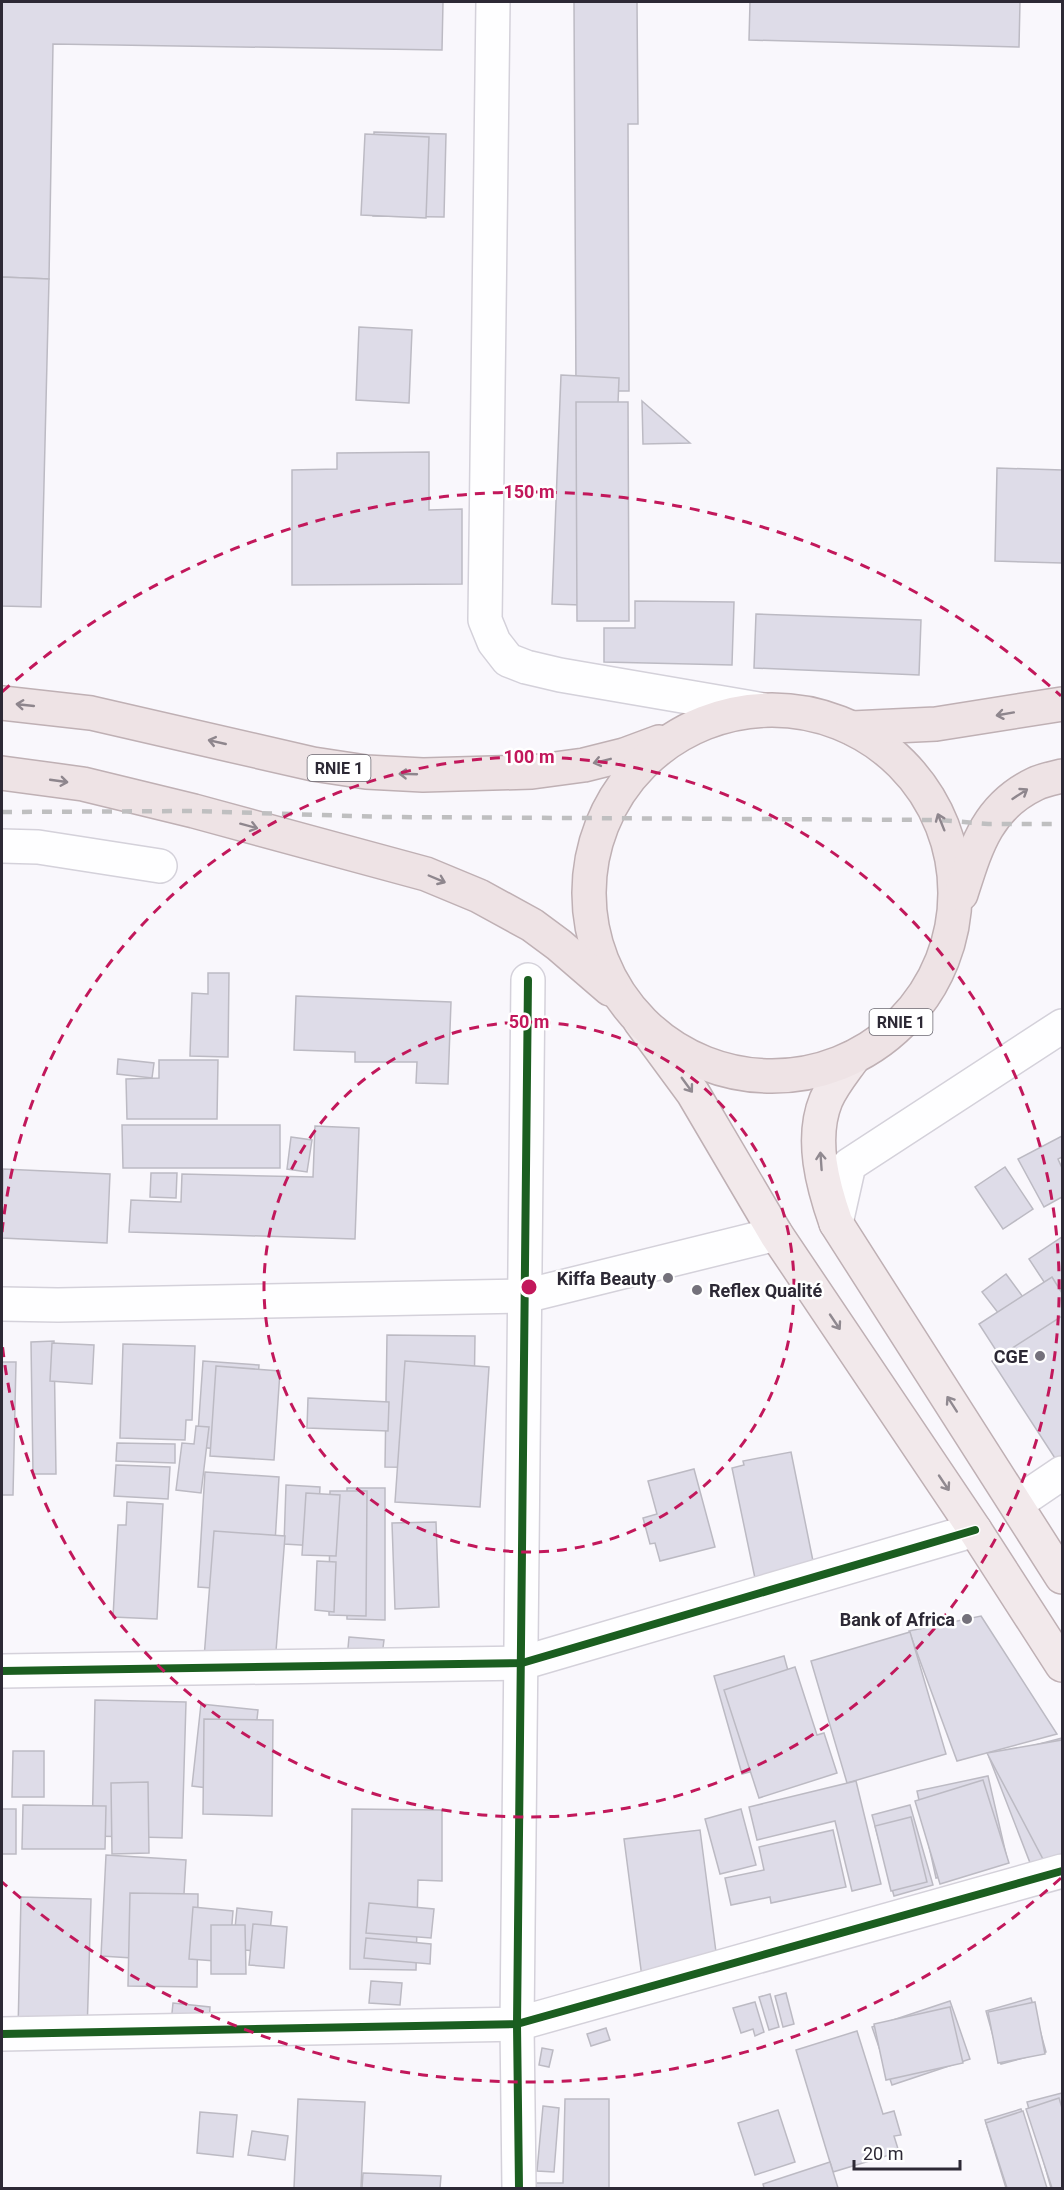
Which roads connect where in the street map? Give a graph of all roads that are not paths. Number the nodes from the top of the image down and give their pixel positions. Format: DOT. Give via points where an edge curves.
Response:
graph roads {
  1 [pos="493,2"];
  2 [pos="2,703"];
  3 [pos="1062,704"];
  4 [pos="764,710"];
  5 [pos="852,728"];
  6 [pos="678,736"];
  7 [pos="2,773"];
  8 [pos="1062,776"];
  9 [pos="2,846"];
  10 [pos="160,866"];
  11 [pos="954,916"];
  12 [pos="528,980"];
  13 [pos="631,1010"];
  14 [pos="1062,1026"];
  15 [pos="854,1057"];
  16 [pos="836,1223"];
  17 [pos="776,1234"];
  18 [pos="525,1296"];
  19 [pos="2,1304"];
  20 [pos="1062,1473"];
  21 [pos="1016,1504"];
  22 [pos="975,1530"];
  23 [pos="1062,1577"];
  24 [pos="522,1663"];
  25 [pos="1062,1665"];
  26 [pos="2,1671"];
  27 [pos="1062,1871"];
  28 [pos="517,2024"];
  29 [pos="2,2034"];
  30 [pos="519,2188"];
  1 -- 4 [label="street" via="485,620 494,642 508,660 526,667"];
  6 -- 2 [label="highway, RNIE 1, one-way" via="594,763 532,772 423,775 313,764 92,713"];
  3 -- 5 [label="highway, RNIE 1, one-way" via="936,724"];
  4 -- 5 [label="highway, RNIE 1" via="809,713"];
  4 -- 6 [label="highway, RNIE 1" via="719,717"];
  11 -- 5 [label="highway, RNIE 1, one-way" via="954,864 934,805 907,768"];
  6 -- 13 [label="highway, RNIE 1" via="659,748 627,780 604,819 591,856 590,926 600,960"];
  7 -- 13 [label="highway, RNIE 1, one-way" via="83,784 426,874 479,896 532,925"];
  11 -- 8 [label="highway, RNIE 1, one-way" via="975,849 988,824 1006,802 1036,783"];
  9 -- 10 [label="street" via="38,847"];
  11 -- 15 [label="highway, RNIE 1" via="941,965 919,1002 897,1028"];
  12 -- 18 [label="street"];
  13 -- 15 [label="highway, RNIE 1" via="657,1036 685,1054 738,1073 805,1073"];
  13 -- 17 [label="main road, one-way" via="693,1093"];
  14 -- 16 [label="street" via="849,1165"];
  16 -- 15 [label="main road, one-way" via="820,1161 821,1127 826,1101"];
  21 -- 16 [label="main road, one-way"];
  17 -- 18 [label="street"];
  17 -- 22 [label="main road, one-way"];
  18 -- 19 [label="street"];
  18 -- 24 [label="street"];
  20 -- 21 [label="street"];
  21 -- 23 [label="main road"];
  22 -- 24 [label="street"];
  22 -- 25 [label="main road"];
  24 -- 26 [label="street"];
  24 -- 28 [label="street"];
  27 -- 28 [label="street"];
  28 -- 29 [label="street"];
  28 -- 30 [label="street"];
}
